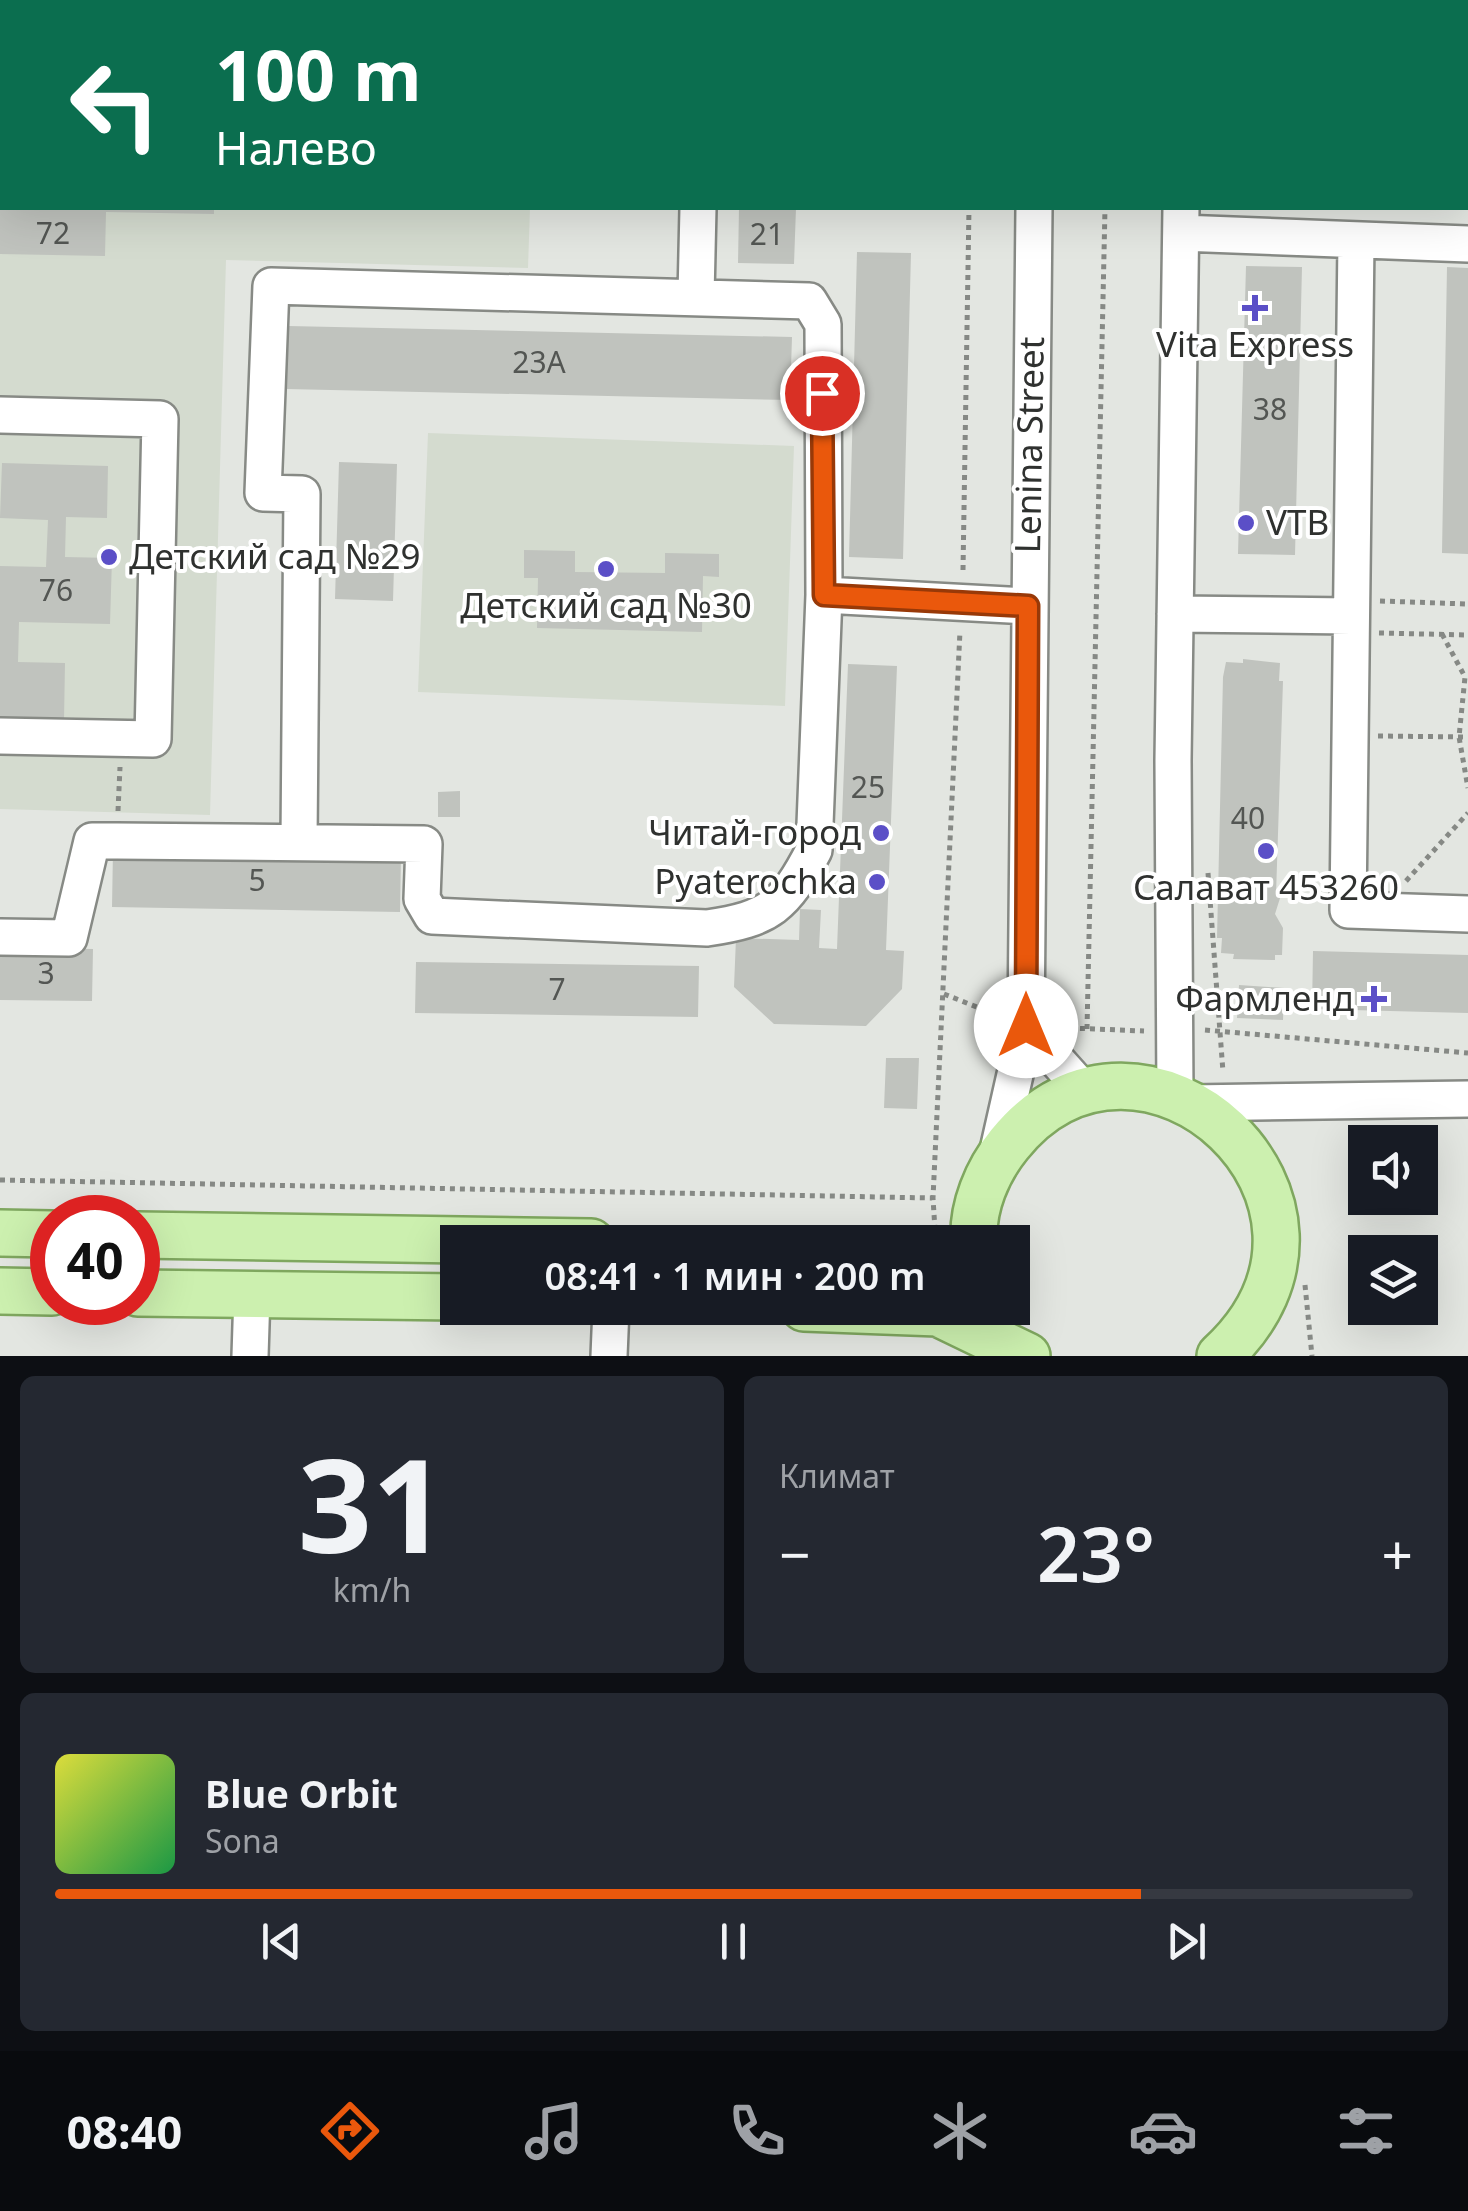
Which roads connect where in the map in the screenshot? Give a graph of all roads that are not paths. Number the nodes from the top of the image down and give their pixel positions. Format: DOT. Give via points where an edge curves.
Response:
graph roads {
  1 [pos="698,210"];
  2 [pos="1034,210"];
  3 [pos="1181,220"];
  4 [pos="1356,240"];
  5 [pos="1468,244"];
  6 [pos="696,296"];
  7 [pos="0,416"];
  8 [pos="824,595"];
  9 [pos="1028,606"];
  10 [pos="1175,614"];
  11 [pos="1351,616"];
  12 [pos="0,736"];
  13 [pos="299,840"];
  14 [pos="1468,914"];
  15 [pos="0,937"];
  16 [pos="1026,1026"];
  17 [pos="1086,1093"];
  18 [pos="1197,1100"];
  19 [pos="1468,1100"];
  20 [pos="988,1175"];
  21 [pos="950,1225"];
  22 [pos="978,1225"];
  23 [pos="0,1233"];
  24 [pos="30,1234"];
  25 [pos="160,1235"];
  26 [pos="440,1240"];
  27 [pos="0,1291"];
  28 [pos="30,1292"];
  29 [pos="160,1292"];
  30 [pos="252,1294"];
  31 [pos="440,1298"];
  32 [pos="610,1325"];
  33 [pos="965,1325"];
  34 [pos="1000,1325"];
  35 [pos="1236,1349"];
  36 [pos="250,1356"];
  37 [pos="608,1356"];
  38 [pos="1028,1356"];
  1 -- 6 [label="street"];
  2 -- 9 [label="street, Lenina Street"];
  3 -- 4 [label="street"];
  3 -- 10 [label="street"];
  4 -- 5 [label="street"];
  4 -- 11 [label="street"];
  6 -- 8 [label="street" via="809,301 822,324"];
  6 -- 13 [label="street" via="271,286 264,494 302,494"];
  7 -- 12 [label="street" via="160,419 153,740"];
  8 -- 9 [label="street"];
  8 -- 13 [label="street" via="814,850 776,908 745,923 707,928 432,916 422,899 424,844"];
  9 -- 16 [label="street, Lenina Street"];
  10 -- 11 [label="street"];
  10 -- 18 [label="street" via="1176,1032"];
  11 -- 14 [label="street" via="1348,910"];
  13 -- 15 [label="street" via="92,842 69,938"];
  16 -- 17 [label="street"];
  16 -- 20 [label="street, Lenina Street"];
  17 -- 18 [label="main road" via="1140,1089"];
  17 -- 20 [label="main road" via="1020,1130"];
  18 -- 19 [label="street"];
  18 -- 35 [label="main road" via="1243,1144 1273,1206 1273,1273"];
  20 -- 21 [label="main road"];
  20 -- 22 [label="main road, Lenina Street"];
  23 -- 24 [label="main road"];
  25 -- 26 [label="main road"];
  27 -- 28 [label="main road"];
  29 -- 30 [label="main road"];
  30 -- 31 [label="main road"];
  30 -- 36 [label="street"];
  32 -- 37 [label="street"];
  33 -- 38 [label="main road"];
  34 -- 38 [label="main road"];
}
